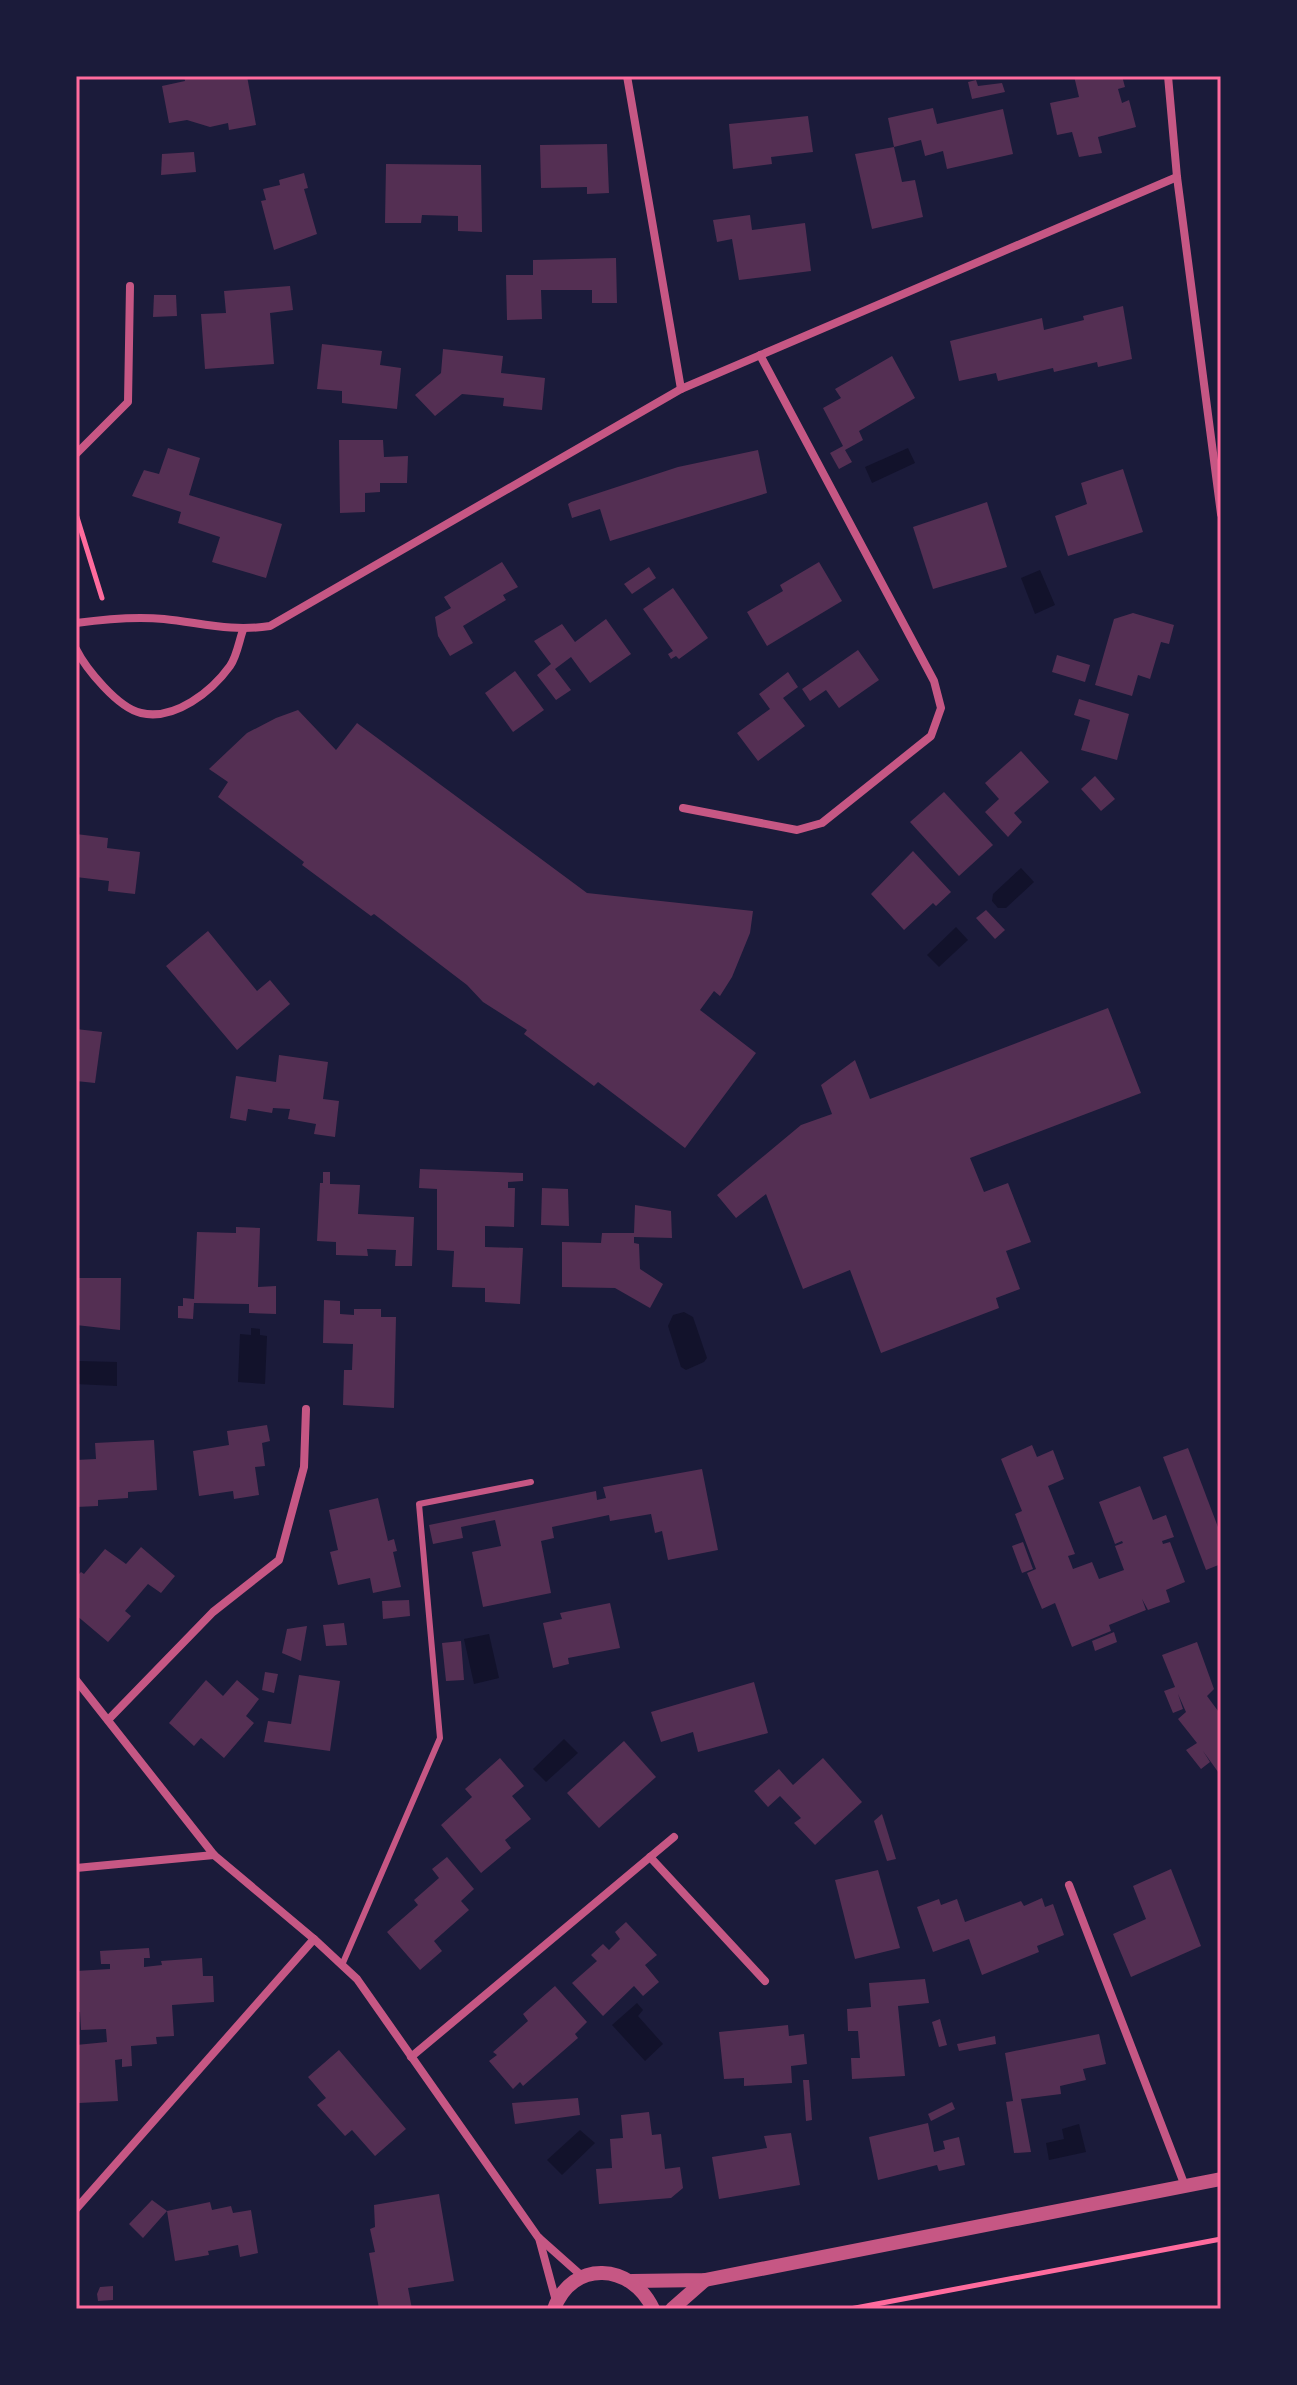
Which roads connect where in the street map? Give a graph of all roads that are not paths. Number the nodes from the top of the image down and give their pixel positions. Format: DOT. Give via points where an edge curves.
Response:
graph roads {
  1 [pos="627,76"];
  2 [pos="1168,76"];
  3 [pos="1177,177"];
  4 [pos="130,286"];
  5 [pos="760,355"];
  6 [pos="681,389"];
  7 [pos="76,454"];
  8 [pos="1221,514"];
  9 [pos="76,623"];
  10 [pos="243,630"];
  11 [pos="76,649"];
  12 [pos="683,808"];
  13 [pos="306,1409"];
  14 [pos="531,1482"];
  15 [pos="76,1680"];
  16 [pos="108,1720"];
  17 [pos="674,1837"];
  18 [pos="214,1855"];
  19 [pos="650,1857"];
  20 [pos="76,1868"];
  21 [pos="1069,1885"];
  22 [pos="314,1939"];
  23 [pos="342,1965"];
  24 [pos="765,1981"];
  25 [pos="411,2057"];
  26 [pos="1221,2179"];
  27 [pos="1185,2186"];
  28 [pos="76,2209"];
  29 [pos="538,2237"];
  30 [pos="583,2277"];
  31 [pos="705,2280"];
  32 [pos="632,2281"];
  33 [pos="555,2305"];
  34 [pos="653,2309"];
  35 [pos="672,2309"];
  1 -- 6 [label="street"];
  2 -- 3 [label="street"];
  3 -- 5 [label="street"];
  3 -- 8 [label="street"];
  4 -- 7 [label="street" via="128,402"];
  5 -- 6 [label="street"];
  5 -- 12 [label="street" via="934,681 941,708 931,736 822,823 797,830"];
  6 -- 10 [label="street" via="270,626"];
  9 -- 10 [label="street" via="161,619"];
  10 -- 11 [label="street" via="232,664 196,701 166,713 141,713 125,705 101,684"];
  13 -- 16 [label="street" via="304,1467 279,1560 213,1612"];
  14 -- 23 [label="lane" via="419,1504 440,1738"];
  15 -- 16 [label="street"];
  16 -- 18 [label="street"];
  17 -- 19 [label="street"];
  18 -- 20 [label="street"];
  18 -- 22 [label="street"];
  19 -- 24 [label="street"];
  19 -- 25 [label="street"];
  21 -- 27 [label="street"];
  22 -- 23 [label="street"];
  22 -- 28 [label="street"];
  23 -- 25 [label="street"];
  25 -- 29 [label="street"];
  26 -- 27 [label="street"];
  27 -- 31 [label="street"];
  29 -- 30 [label="street"];
  29 -- 33 [label="street"];
  30 -- 32 [label="street" via="600,2272"];
  30 -- 33 [label="street" via="568,2286"];
  31 -- 32 [label="street"];
  31 -- 35 [label="street"];
  32 -- 34 [label="street"];
}
